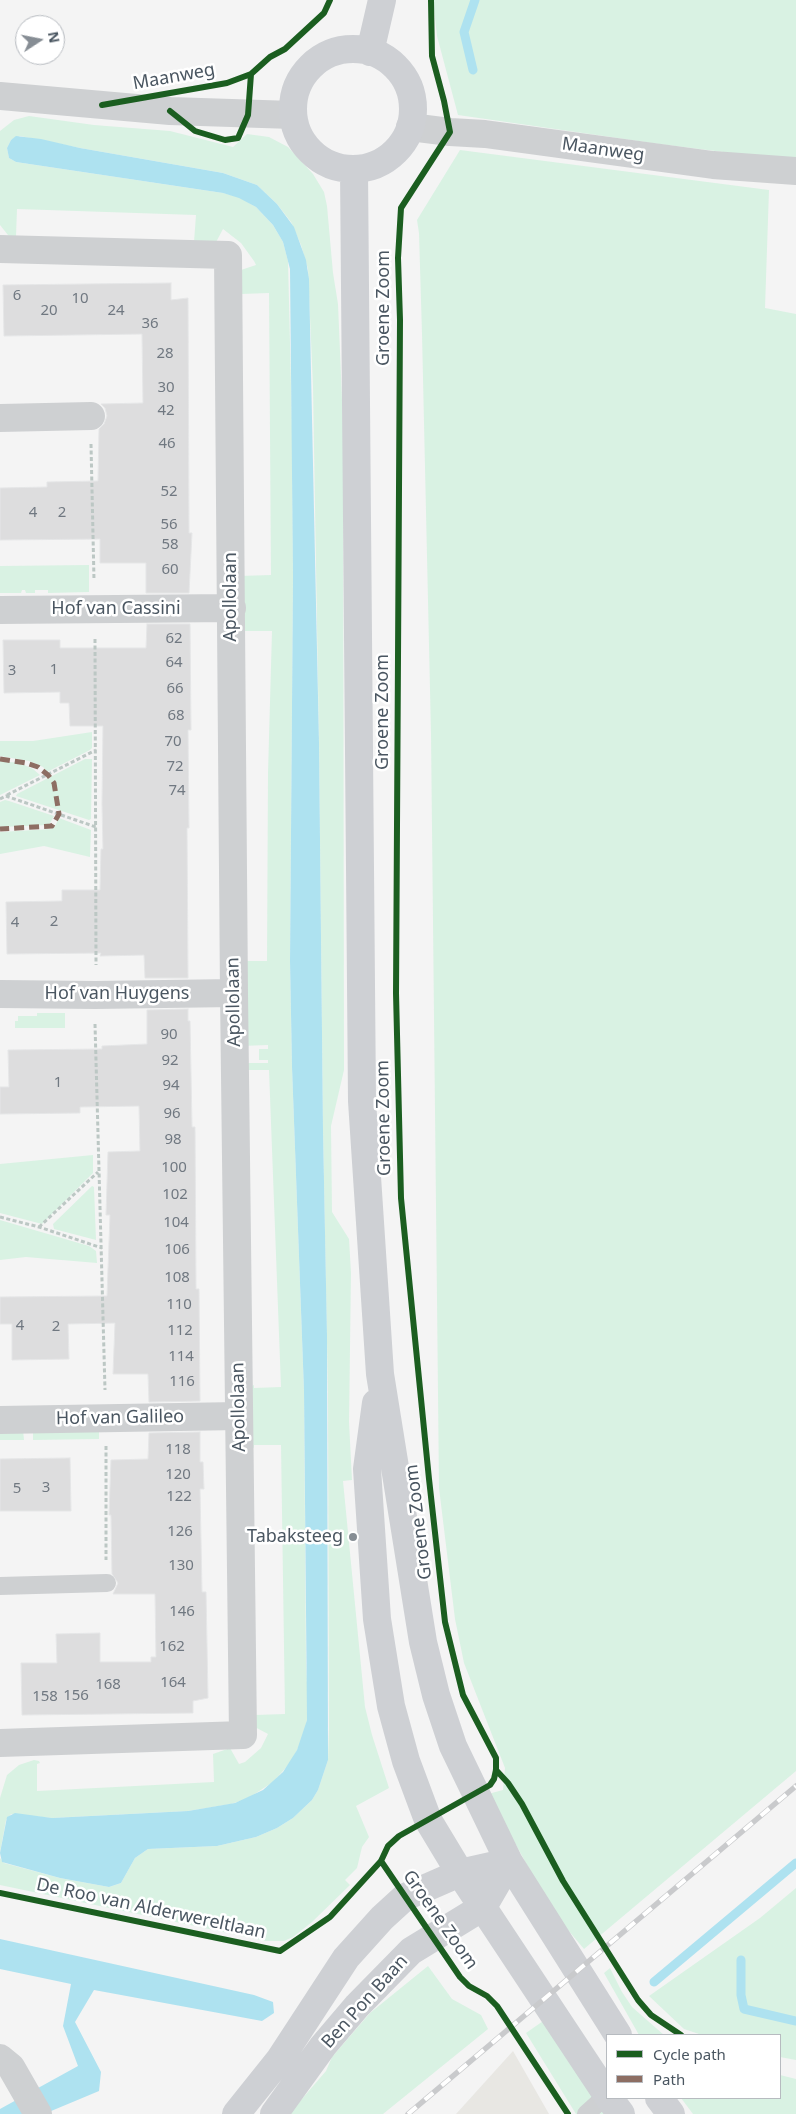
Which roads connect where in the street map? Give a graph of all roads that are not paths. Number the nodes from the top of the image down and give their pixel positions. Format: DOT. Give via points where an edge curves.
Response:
graph roads {
  1 [pos="382,0"];
  2 [pos="370,52"];
  3 [pos="0,96"];
  4 [pos="293,115"];
  5 [pos="410,127"];
  6 [pos="354,170"];
  7 [pos="796,171"];
  8 [pos="0,249"];
  9 [pos="91,416"];
  10 [pos="0,418"];
  11 [pos="232,608"];
  12 [pos="0,610"];
  13 [pos="234,992"];
  14 [pos="0,994"];
  15 [pos="380,1374"];
  16 [pos="239,1416"];
  17 [pos="0,1420"];
  18 [pos="107,1583"];
  19 [pos="0,1586"];
  20 [pos="0,1743"];
  21 [pos="509,1862"];
  22 [pos="460,1873"];
  23 [pos="483,1907"];
  24 [pos="617,2034"];
  25 [pos="0,2058"];
  26 [pos="606,2093"];
  27 [pos="606,2098"];
  28 [pos="610,2099"];
  29 [pos="659,2099"];
  30 [pos="38,2114"];
  31 [pos="236,2114"];
  32 [pos="274,2114"];
  33 [pos="586,2114"];
  34 [pos="621,2114"];
  35 [pos="671,2114"];
  1 -- 2 [label="main road"];
  2 -- 4 [label="main road" via="341,50 315,63 297,86"];
  2 -- 5 [label="main road" via="394,66 406,81 412,99"];
  3 -- 4 [label="street, Maanweg" via="170,111"];
  4 -- 6 [label="main road" via="298,134 308,150 332,166"];
  5 -- 6 [label="main road" via="402,144 388,158"];
  5 -- 7 [label="street, Maanweg" via="486,134 713,165"];
  6 -- 15 [label="main road, Groene Zoom" via="362,1101"];
  8 -- 11 [label="street, Apollolaan" via="228,255"];
  9 -- 10 [label="street"];
  11 -- 12 [label="street, Hof van Cassini"];
  11 -- 13 [label="street, Apollolaan"];
  13 -- 14 [label="street, Hof van Huygens"];
  13 -- 16 [label="street, Apollolaan"];
  15 -- 21 [label="main road, Groene Zoom" via="423,1642 436,1695 453,1746"];
  15 -- 22 [label="main road, Groene Zoom" via="367,1469 377,1619 391,1706 406,1760 423,1809"];
  16 -- 17 [label="street, Hof van Galileo"];
  16 -- 20 [label="street, Apollolaan" via="243,1735"];
  18 -- 19 [label="lane"];
  21 -- 22 [label="main road"];
  21 -- 23 [label="main road, Ben Pon Baan"];
  21 -- 24 [label="main road, Groene Zoom"];
  22 -- 23 [label="main road, Groene Zoom"];
  22 -- 31 [label="main road, Ben Pon Baan" via="405,1897 382,1918 346,1958 280,2059"];
  23 -- 26 [label="main road, Groene Zoom"];
  23 -- 32 [label="main road, Ben Pon Baan" via="411,1951 323,2046"];
  25 -- 30 [label="street" via="11,2067"];
  27 -- 33 [label="lane"];
  28 -- 34 [label="main road, Groene Zoom"];
  29 -- 35 [label="main road"];
}
